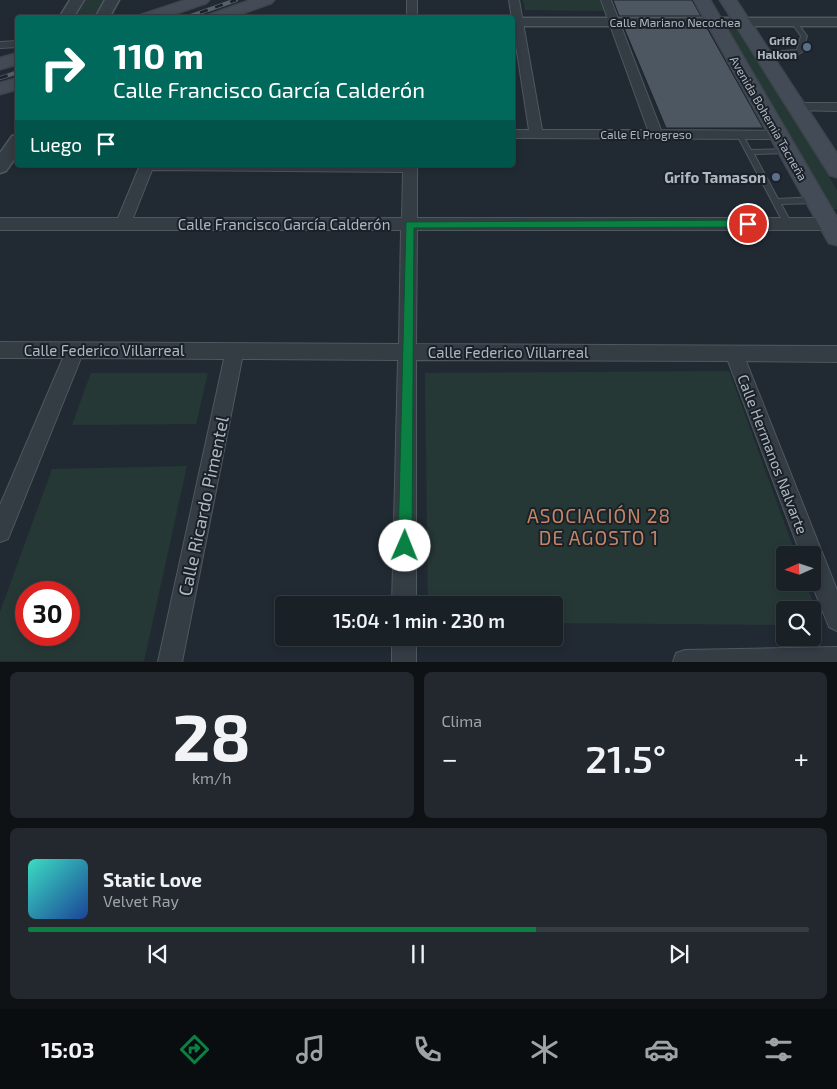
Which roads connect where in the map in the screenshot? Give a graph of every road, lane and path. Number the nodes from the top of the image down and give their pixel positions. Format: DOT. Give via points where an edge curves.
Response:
graph roads {
  1 [pos="78,0"];
  2 [pos="112,0"];
  3 [pos="201,0"];
  4 [pos="266,0"];
  5 [pos="412,0"];
  6 [pos="514,0"];
  7 [pos="606,0"];
  8 [pos="702,0"];
  9 [pos="728,0"];
  10 [pos="68,15"];
  11 [pos="104,15"];
  12 [pos="155,15"];
  13 [pos="223,15"];
  14 [pos="412,15"];
  15 [pos="516,22"];
  16 [pos="614,22"];
  17 [pos="714,22"];
  18 [pos="742,22"];
  19 [pos="794,22"];
  20 [pos="837,22"];
  21 [pos="15,44"];
  22 [pos="0,45"];
  23 [pos="763,54"];
  24 [pos="15,59"];
  25 [pos="0,64"];
  26 [pos="15,84"];
  27 [pos="0,89"];
  28 [pos="796,107"];
  29 [pos="837,107"];
  30 [pos="515,134"];
  31 [pos="536,134"];
  32 [pos="656,134"];
  33 [pos="740,135"];
  34 [pos="783,143"];
  35 [pos="15,145"];
  36 [pos="750,152"];
  37 [pos="146,167"];
  38 [pos="410,167"];
  39 [pos="0,168"];
  40 [pos="837,170"];
  41 [pos="816,200"];
  42 [pos="776,202"];
  43 [pos="0,224"];
  44 [pos="123,224"];
  45 [pos="409,224"];
  46 [pos="788,224"];
  47 [pos="835,228"];
  48 [pos="0,350"];
  49 [pos="75,350"];
  50 [pos="236,351"];
  51 [pos="407,352"];
  52 [pos="734,353"];
  53 [pos="837,354"];
  54 [pos="0,532"];
  55 [pos="809,546"];
  56 [pos="821,578"];
  57 [pos="404,596"];
  58 [pos="837,619"];
  59 [pos="404,646"];
  60 [pos="837,659"];
  61 [pos="170,662"];
  62 [pos="404,662"];
  63 [pos="684,662"];
  1 -- 10 [label="street"];
  2 -- 11 [label="street"];
  3 -- 12 [label="main road"];
  4 -- 13 [label="main road"];
  5 -- 14 [label="street"];
  6 -- 15 [label="street"];
  7 -- 16 [label="street"];
  8 -- 17 [label="main road, Avenida Bohemia Tacneña"];
  9 -- 18 [label="main road, Avenida Bohemia Tacneña"];
  15 -- 16 [label="street, Calle Mariano Necochea"];
  15 -- 31 [label="street"];
  16 -- 17 [label="street, Calle Mariano Necochea"];
  16 -- 32 [label="street"];
  17 -- 18 [label="street, Calle Mariano Necochea"];
  17 -- 34 [label="main road, Avenida Bohemia Tacneña"];
  18 -- 19 [label="street, Calle Mariano Necochea"];
  18 -- 23 [label="main road, Avenida Bohemia Tacneña"];
  19 -- 20 [label="street, Calle Mariano Necochea"];
  19 -- 23 [label="lane" via="804,36 800,51 796,54"];
  21 -- 22 [label="street"];
  23 -- 28 [label="main road, Avenida Bohemia Tacneña"];
  24 -- 25 [label="main road"];
  26 -- 27 [label="main road"];
  28 -- 29 [label="street"];
  28 -- 40 [label="main road, Avenida Bohemia Tacneña"];
  30 -- 31 [label="street, Calle El Progreso"];
  31 -- 32 [label="street, Calle El Progreso"];
  32 -- 33 [label="street, Calle El Progreso"];
  33 -- 34 [label="street, Calle El Progreso"];
  33 -- 36 [label="lane"];
  34 -- 36 [label="lane"];
  34 -- 41 [label="main road, Avenida Bohemia Tacneña"];
  35 -- 39 [label="street"];
  36 -- 42 [label="lane"];
  37 -- 44 [label="street"];
  38 -- 45 [label="street"];
  41 -- 42 [label="lane"];
  41 -- 47 [label="main road, Avenida Bohemia Tacneña"];
  42 -- 46 [label="lane"];
  43 -- 44 [label="street, Calle Francisco García Calderón"];
  44 -- 45 [label="street, Calle Francisco García Calderón"];
  45 -- 46 [label="street, Calle Francisco García Calderón"];
  45 -- 51 [label="street"];
  46 -- 47 [label="street, Calle Francisco García Calderón"];
  48 -- 49 [label="street, Calle Federico Villarreal"];
  49 -- 50 [label="street, Calle Federico Villarreal"];
  49 -- 54 [label="street"];
  50 -- 51 [label="street, Calle Federico Villarreal"];
  50 -- 61 [label="street, Calle Ricardo Pimentel"];
  51 -- 52 [label="street, Calle Federico Villarreal"];
  51 -- 57 [label="street"];
  52 -- 53 [label="street, Calle Federico Villarreal"];
  52 -- 55 [label="street, Calle Hermanos Nalvarte"];
  56 -- 58 [label="street, Calle Hermanos Nalvarte"];
  59 -- 62 [label="street"];
  60 -- 63 [label="street"];
}
